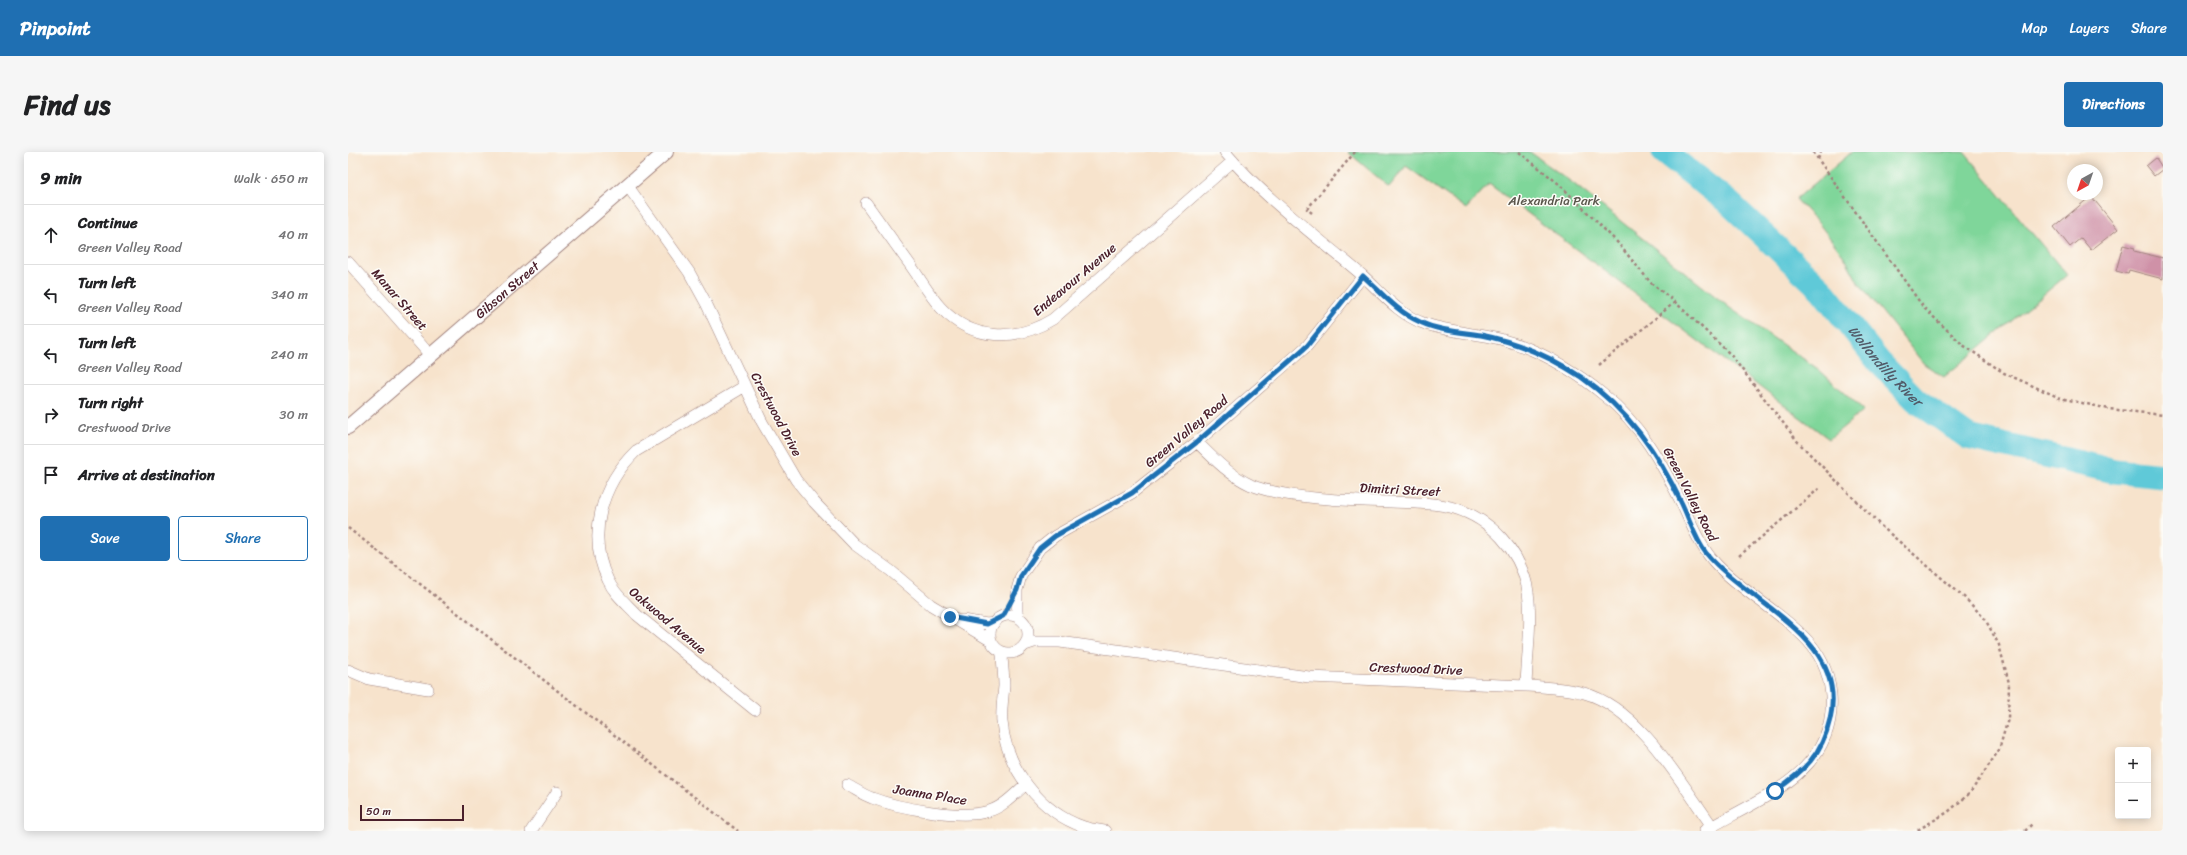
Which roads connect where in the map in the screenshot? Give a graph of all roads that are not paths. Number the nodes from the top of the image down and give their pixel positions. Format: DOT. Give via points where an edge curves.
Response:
graph roads {
  1 [pos="666,152"];
  2 [pos="1225,152"];
  3 [pos="1232,161"];
  4 [pos="627,185"];
  5 [pos="866,203"];
  6 [pos="348,262"];
  7 [pos="1363,276"];
  8 [pos="430,355"];
  9 [pos="745,386"];
  10 [pos="348,427"];
  11 [pos="1197,442"];
  12 [pos="1017,590"];
  13 [pos="950,617"];
  14 [pos="1019,618"];
  15 [pos="998,620"];
  16 [pos="1027,631"];
  17 [pos="990,640"];
  18 [pos="1060,642"];
  19 [pos="1025,645"];
  20 [pos="1002,652"];
  21 [pos="1015,652"];
  22 [pos="348,670"];
  23 [pos="1004,684"];
  24 [pos="1526,686"];
  25 [pos="428,689"];
  26 [pos="755,710"];
  27 [pos="1026,784"];
  28 [pos="847,785"];
  29 [pos="557,792"];
  30 [pos="1708,829"];
  31 [pos="531,831"];
  32 [pos="1105,831"];
  1 -- 4 [label="street, Gibson Street"];
  2 -- 3 [label="street, Green Valley Road"];
  3 -- 5 [label="street, Endeavour Avenue" via="1053,319 1036,329 1012,335 987,334 962,324 942,308"];
  3 -- 7 [label="street, Green Valley Road" via="1275,203"];
  4 -- 8 [label="street, Gibson Street"];
  4 -- 9 [label="street, Crestwood Drive" via="689,272"];
  6 -- 8 [label="street, Manar Street"];
  7 -- 11 [label="street, Green Valley Road" via="1307,346"];
  7 -- 30 [label="street, Green Valley Road" via="1399,310 1420,322 1448,331 1502,340 1529,349 1557,362 1606,396 1651,446 1705,552 1720,568 1803,635 1820,656 1830,681 1832,711 1826,735 1815,757 1797,776 1775,791"];
  8 -- 10 [label="street, Gibson Street"];
  9 -- 13 [label="street, Crestwood Drive" via="762,422 796,480 832,523 854,544"];
  9 -- 26 [label="street, Oakwood Avenue" via="636,451 624,463 612,479 604,499 598,520 598,542 608,580 620,598 637,615"];
  11 -- 12 [label="street, Green Valley Road" via="1132,493 1040,548 1028,563"];
  11 -- 24 [label="street, Dimitri Street" via="1234,476 1273,492 1362,501 1432,503 1455,508 1491,527 1508,544 1520,564 1527,587 1529,615"];
  12 -- 14 [label="street, Green Valley Road"];
  12 -- 15 [label="street, Green Valley Road"];
  13 -- 15 [label="street, Crestwood Drive" via="987,624"];
  13 -- 17 [label="street, Crestwood Drive"];
  14 -- 15 [label="street" via="1014,616"];
  14 -- 16 [label="street" via="1024,622"];
  15 -- 17 [label="street" via="990,634"];
  16 -- 18 [label="street, Crestwood Drive"];
  16 -- 19 [label="street"];
  17 -- 20 [label="street"];
  18 -- 19 [label="street, Crestwood Drive" via="1034,642"];
  18 -- 24 [label="street, Crestwood Drive" via="1309,677"];
  19 -- 21 [label="street"];
  20 -- 21 [label="street"];
  20 -- 23 [label="street"];
  21 -- 23 [label="street"];
  22 -- 25 [label="street" via="369,680"];
  23 -- 27 [label="street" via="1002,722 1006,746"];
  24 -- 30 [label="street, Crestwood Drive" via="1561,688 1584,693 1608,703 1628,717 1646,736"];
  27 -- 28 [label="street, Joanna Place" via="1006,802 990,811 967,815 897,805 871,798"];
  27 -- 32 [label="street" via="1058,813 1084,827"];
  29 -- 31 [label="street"];
}
